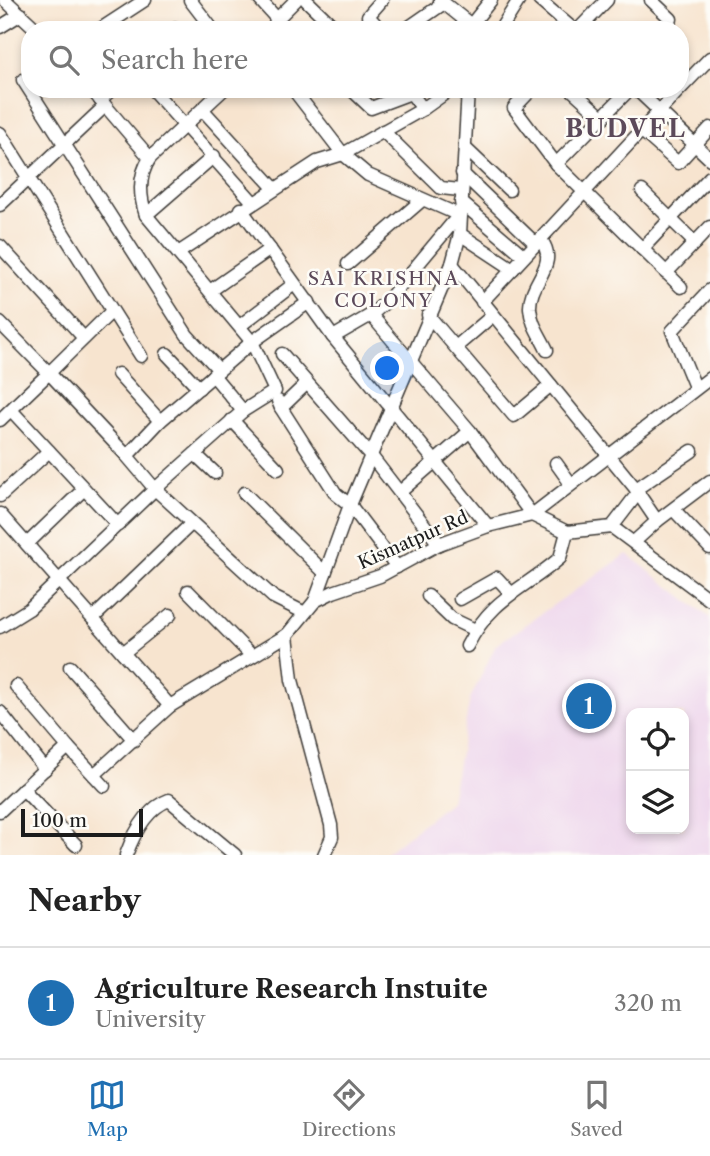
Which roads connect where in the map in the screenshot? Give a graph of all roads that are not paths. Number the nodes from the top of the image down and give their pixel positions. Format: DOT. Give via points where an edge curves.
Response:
graph roads {
  1 [pos="145,0"];
  2 [pos="190,0"];
  3 [pos="260,0"];
  4 [pos="296,0"];
  5 [pos="306,0"];
  6 [pos="382,0"];
  7 [pos="491,0"];
  8 [pos="519,0"];
  9 [pos="539,0"];
  10 [pos="607,0"];
  11 [pos="651,0"];
  12 [pos="442,1"];
  13 [pos="15,5"];
  14 [pos="670,19"];
  15 [pos="29,21"];
  16 [pos="113,21"];
  17 [pos="206,21"];
  18 [pos="272,21"];
  19 [pos="277,21"];
  20 [pos="328,21"];
  21 [pos="373,21"];
  22 [pos="416,21"];
  23 [pos="464,21"];
  24 [pos="475,21"];
  25 [pos="506,21"];
  26 [pos="565,21"];
  27 [pos="585,21"];
  28 [pos="0,27"];
  29 [pos="710,58"];
  30 [pos="689,80"];
  31 [pos="34,98"];
  32 [pos="99,98"];
  33 [pos="106,98"];
  34 [pos="162,98"];
  35 [pos="215,98"];
  36 [pos="300,98"];
  37 [pos="360,98"];
  38 [pos="398,98"];
  39 [pos="415,98"];
  40 [pos="439,98"];
  41 [pos="468,98"];
  42 [pos="523,98"];
  43 [pos="581,98"];
  44 [pos="622,98"];
  45 [pos="646,98"];
  46 [pos="672,98"];
  47 [pos="103,103"];
  48 [pos="203,110"];
  49 [pos="423,110"];
  50 [pos="660,111"];
  51 [pos="603,118"];
  52 [pos="186,125"];
  53 [pos="710,128"];
  54 [pos="383,131"];
  55 [pos="642,131"];
  56 [pos="1,138"];
  57 [pos="695,145"];
  58 [pos="65,146"];
  59 [pos="465,148"];
  60 [pos="343,154"];
  61 [pos="214,156"];
  62 [pos="150,158"];
  63 [pos="710,159"];
  64 [pos="556,164"];
  65 [pos="462,173"];
  66 [pos="710,177"];
  67 [pos="28,179"];
  68 [pos="274,188"];
  69 [pos="509,190"];
  70 [pos="642,191"];
  71 [pos="584,193"];
  72 [pos="422,200"];
  73 [pos="253,202"];
  74 [pos="460,202"];
  75 [pos="0,205"];
  76 [pos="241,209"];
  77 [pos="146,215"];
  78 [pos="669,218"];
  79 [pos="710,227"];
  80 [pos="460,234"];
  81 [pos="538,242"];
  82 [pos="695,243"];
  83 [pos="0,246"];
  84 [pos="270,249"];
  85 [pos="642,249"];
  86 [pos="178,253"];
  87 [pos="524,256"];
  88 [pos="348,264"];
  89 [pos="452,264"];
  90 [pos="513,269"];
  91 [pos="666,273"];
  92 [pos="294,284"];
  93 [pos="681,287"];
  94 [pos="710,290"];
  95 [pos="210,291"];
  96 [pos="309,302"];
  97 [pos="482,302"];
  98 [pos="113,311"];
  99 [pos="371,315"];
  100 [pos="428,315"];
  101 [pos="492,316"];
  102 [pos="240,325"];
  103 [pos="3,333"];
  104 [pos="333,337"];
  105 [pos="84,338"];
  106 [pos="252,342"];
  107 [pos="457,346"];
  108 [pos="547,349"];
  109 [pos="167,354"];
  110 [pos="282,354"];
  111 [pos="141,356"];
  112 [pos="410,360"];
  113 [pos="49,373"];
  114 [pos="216,373"];
  115 [pos="118,374"];
  116 [pos="709,380"];
  117 [pos="307,383"];
  118 [pos="551,385"];
  119 [pos="695,387"];
  120 [pos="199,388"];
  121 [pos="275,391"];
  122 [pos="391,405"];
  123 [pos="281,408"];
  124 [pos="11,410"];
  125 [pos="243,411"];
  126 [pos="0,420"];
  127 [pos="232,420"];
  128 [pos="160,421"];
  129 [pos="470,431"];
  130 [pos="49,451"];
  131 [pos="692,451"];
  132 [pos="195,454"];
  133 [pos="610,454"];
  134 [pos="127,456"];
  135 [pos="372,457"];
  136 [pos="436,461"];
  137 [pos="556,463"];
  138 [pos="278,469"];
  139 [pos="215,473"];
  140 [pos="709,483"];
  141 [pos="570,484"];
  142 [pos="84,489"];
  143 [pos="155,489"];
  144 [pos="637,491"];
  145 [pos="400,492"];
  146 [pos="244,493"];
  147 [pos="0,496"];
  148 [pos="350,505"];
  149 [pos="674,510"];
  150 [pos="0,513"];
  151 [pos="532,515"];
  152 [pos="657,521"];
  153 [pos="191,524"];
  154 [pos="118,525"];
  155 [pos="488,526"];
  156 [pos="612,527"];
  157 [pos="567,532"];
  158 [pos="634,542"];
  159 [pos="27,544"];
  160 [pos="439,544"];
  161 [pos="710,548"];
  162 [pos="397,567"];
  163 [pos="325,573"];
  164 [pos="60,580"];
  165 [pos="188,591"];
  166 [pos="510,592"];
  167 [pos="428,596"];
  168 [pos="460,599"];
  169 [pos="710,600"];
  170 [pos="315,601"];
  171 [pos="303,612"];
  172 [pos="170,615"];
  173 [pos="93,618"];
  174 [pos="0,627"];
  175 [pos="475,630"];
  176 [pos="287,635"];
  177 [pos="467,646"];
  178 [pos="124,653"];
  179 [pos="252,656"];
  180 [pos="70,667"];
  181 [pos="16,686"];
  182 [pos="170,706"];
  183 [pos="0,712"];
  184 [pos="134,740"];
  185 [pos="68,747"];
  186 [pos="45,769"];
  187 [pos="94,775"];
  188 [pos="104,786"];
  189 [pos="23,789"];
  190 [pos="0,811"];
  191 [pos="76,845"];
  192 [pos="126,855"];
  193 [pos="234,855"];
  194 [pos="324,855"];
  1 -- 16 [label="street"];
  2 -- 17 [label="street"];
  3 -- 18 [label="street"];
  4 -- 19 [label="street"];
  5 -- 20 [label="street"];
  6 -- 21 [label="street" via="368,16"];
  7 -- 24 [label="street"];
  8 -- 25 [label="street"];
  9 -- 26 [label="street"];
  10 -- 27 [label="street"];
  11 -- 14 [label="street"];
  12 -- 22 [label="street"];
  12 -- 23 [label="street"];
  13 -- 15 [label="street"];
  13 -- 28 [label="street"];
  29 -- 30 [label="street"];
  31 -- 58 [label="street"];
  32 -- 47 [label="street"];
  33 -- 47 [label="street"];
  34 -- 52 [label="street"];
  35 -- 48 [label="street"];
  36 -- 60 [label="street"];
  37 -- 38 [label="street" via="371,108"];
  39 -- 49 [label="street"];
  40 -- 49 [label="street"];
  41 -- 59 [label="street"];
  42 -- 64 [label="street" via="514,108"];
  43 -- 51 [label="street"];
  44 -- 51 [label="street"];
  45 -- 50 [label="street"];
  46 -- 50 [label="street"];
  47 -- 58 [label="street"];
  47 -- 62 [label="street"];
  48 -- 52 [label="street"];
  48 -- 68 [label="street"];
  49 -- 54 [label="street"];
  50 -- 55 [label="street"];
  50 -- 57 [label="street"];
  51 -- 64 [label="street"];
  52 -- 61 [label="street"];
  52 -- 62 [label="street"];
  53 -- 57 [label="street"];
  54 -- 60 [label="street"];
  54 -- 74 [label="street"];
  55 -- 57 [label="street" via="678,163"];
  55 -- 71 [label="street"];
  56 -- 67 [label="street"];
  57 -- 63 [label="street"];
  58 -- 67 [label="street"];
  58 -- 114 [label="street"];
  59 -- 65 [label="street"];
  59 -- 69 [label="street"];
  60 -- 68 [label="street" via="317,162"];
  60 -- 72 [label="street" via="368,176"];
  61 -- 73 [label="street"];
  61 -- 77 [label="street"];
  62 -- 77 [label="street" via="141,182"];
  64 -- 71 [label="street"];
  65 -- 74 [label="street"];
  65 -- 81 [label="street"];
  66 -- 78 [label="street"];
  67 -- 75 [label="street"];
  67 -- 98 [label="street"];
  68 -- 73 [label="street"];
  70 -- 78 [label="street"];
  71 -- 81 [label="street"];
  71 -- 85 [label="street"];
  72 -- 74 [label="street"];
  72 -- 88 [label="street"];
  73 -- 76 [label="street"];
  74 -- 80 [label="street"];
  74 -- 87 [label="street"];
  74 -- 99 [label="street" via="389,299"];
  76 -- 84 [label="street"];
  76 -- 86 [label="street"];
  77 -- 86 [label="street"];
  78 -- 82 [label="street"];
  78 -- 85 [label="street"];
  79 -- 82 [label="street"];
  80 -- 89 [label="street"];
  80 -- 90 [label="street"];
  81 -- 87 [label="street"];
  81 -- 108 [label="street" via="549,252 530,307"];
  82 -- 91 [label="street"];
  83 -- 105 [label="street"];
  84 -- 92 [label="street"];
  84 -- 95 [label="street"];
  85 -- 91 [label="street"];
  86 -- 95 [label="street"];
  87 -- 90 [label="street"];
  89 -- 97 [label="street"];
  89 -- 100 [label="street"];
  90 -- 97 [label="street"];
  91 -- 93 [label="street"];
  92 -- 96 [label="street"];
  92 -- 102 [label="street"];
  94 -- 119 [label="street" via="672,331"];
  95 -- 102 [label="street"];
  96 -- 104 [label="street"];
  96 -- 106 [label="street"];
  97 -- 101 [label="street"];
  98 -- 105 [label="street"];
  98 -- 111 [label="street"];
  99 -- 104 [label="street"];
  99 -- 112 [label="street"];
  100 -- 107 [label="street"];
  100 -- 112 [label="street"];
  101 -- 107 [label="street"];
  101 -- 118 [label="street"];
  102 -- 106 [label="street"];
  103 -- 113 [label="street"];
  104 -- 122 [label="street"];
  105 -- 113 [label="street"];
  106 -- 114 [label="street"];
  106 -- 121 [label="street"];
  107 -- 118 [label="street" via="514,416"];
  109 -- 120 [label="street"];
  110 -- 117 [label="street"];
  112 -- 122 [label="street"];
  112 -- 129 [label="street"];
  113 -- 124 [label="street"];
  113 -- 134 [label="street"];
  114 -- 120 [label="street"];
  114 -- 125 [label="street"];
  115 -- 128 [label="street"];
  116 -- 119 [label="street, Kismatpur Rd"];
  117 -- 123 [label="street"];
  117 -- 135 [label="street"];
  118 -- 133 [label="street"];
  119 -- 133 [label="street, Kismatpur Rd"];
  120 -- 128 [label="street"];
  121 -- 123 [label="street"];
  121 -- 125 [label="street"];
  122 -- 135 [label="street"];
  122 -- 136 [label="street"];
  123 -- 148 [label="street" via="327,481"];
  124 -- 126 [label="street"];
  124 -- 130 [label="street"];
  125 -- 127 [label="street"];
  127 -- 132 [label="street"];
  127 -- 138 [label="street"];
  128 -- 134 [label="street"];
  129 -- 136 [label="street"];
  129 -- 151 [label="street"];
  130 -- 142 [label="street"];
  130 -- 147 [label="street"];
  131 -- 144 [label="street"];
  132 -- 139 [label="street"];
  132 -- 143 [label="street"];
  133 -- 141 [label="street, Kismatpur Rd"];
  133 -- 144 [label="street"];
  134 -- 143 [label="street"];
  135 -- 145 [label="street"];
  135 -- 148 [label="street"];
  136 -- 145 [label="street"];
  136 -- 155 [label="street"];
  137 -- 141 [label="street"];
  140 -- 149 [label="street"];
  141 -- 151 [label="street, Kismatpur Rd"];
  142 -- 154 [label="street"];
  142 -- 159 [label="street"];
  143 -- 153 [label="street"];
  143 -- 154 [label="street"];
  144 -- 152 [label="street"];
  144 -- 156 [label="street"];
  145 -- 160 [label="street"];
  146 -- 163 [label="street"];
  148 -- 162 [label="street"];
  148 -- 163 [label="street"];
  149 -- 152 [label="street"];
  149 -- 161 [label="street"];
  150 -- 159 [label="street"];
  151 -- 155 [label="street, Kismatpur Rd"];
  151 -- 157 [label="street"];
  152 -- 158 [label="street"];
  153 -- 171 [label="street" via="272,597"];
  153 -- 173 [label="street"];
  154 -- 164 [label="street"];
  155 -- 160 [label="street, Kismatpur Rd"];
  156 -- 157 [label="street"];
  156 -- 158 [label="street"];
  157 -- 166 [label="street" via="560,558"];
  158 -- 169 [label="street"];
  159 -- 164 [label="street"];
  160 -- 162 [label="street, Kismatpur Rd"];
  162 -- 170 [label="street, Kismatpur Rd"];
  163 -- 170 [label="street"];
  164 -- 173 [label="street"];
  164 -- 174 [label="street" via="29,609"];
  165 -- 179 [label="street"];
  166 -- 168 [label="street" via="497,578"];
  166 -- 175 [label="street"];
  167 -- 175 [label="street" via="452,619"];
  170 -- 171 [label="street, Kismatpur Rd"];
  171 -- 176 [label="street, Kismatpur Rd"];
  172 -- 178 [label="street"];
  173 -- 178 [label="street"];
  175 -- 177 [label="street"];
  176 -- 179 [label="street"];
  176 -- 194 [label="street" via="292,680 331,825 332,837"];
  178 -- 182 [label="street"];
  179 -- 182 [label="street"];
  180 -- 184 [label="street"];
  181 -- 185 [label="street"];
  182 -- 184 [label="street"];
  183 -- 186 [label="street"];
  184 -- 187 [label="street"];
  185 -- 186 [label="street"];
  185 -- 187 [label="street"];
  186 -- 189 [label="street"];
  187 -- 188 [label="street"];
  189 -- 190 [label="street"];
  189 -- 191 [label="street"];
  192 -- 193 [label="street" via="145,818 169,800"];
}
